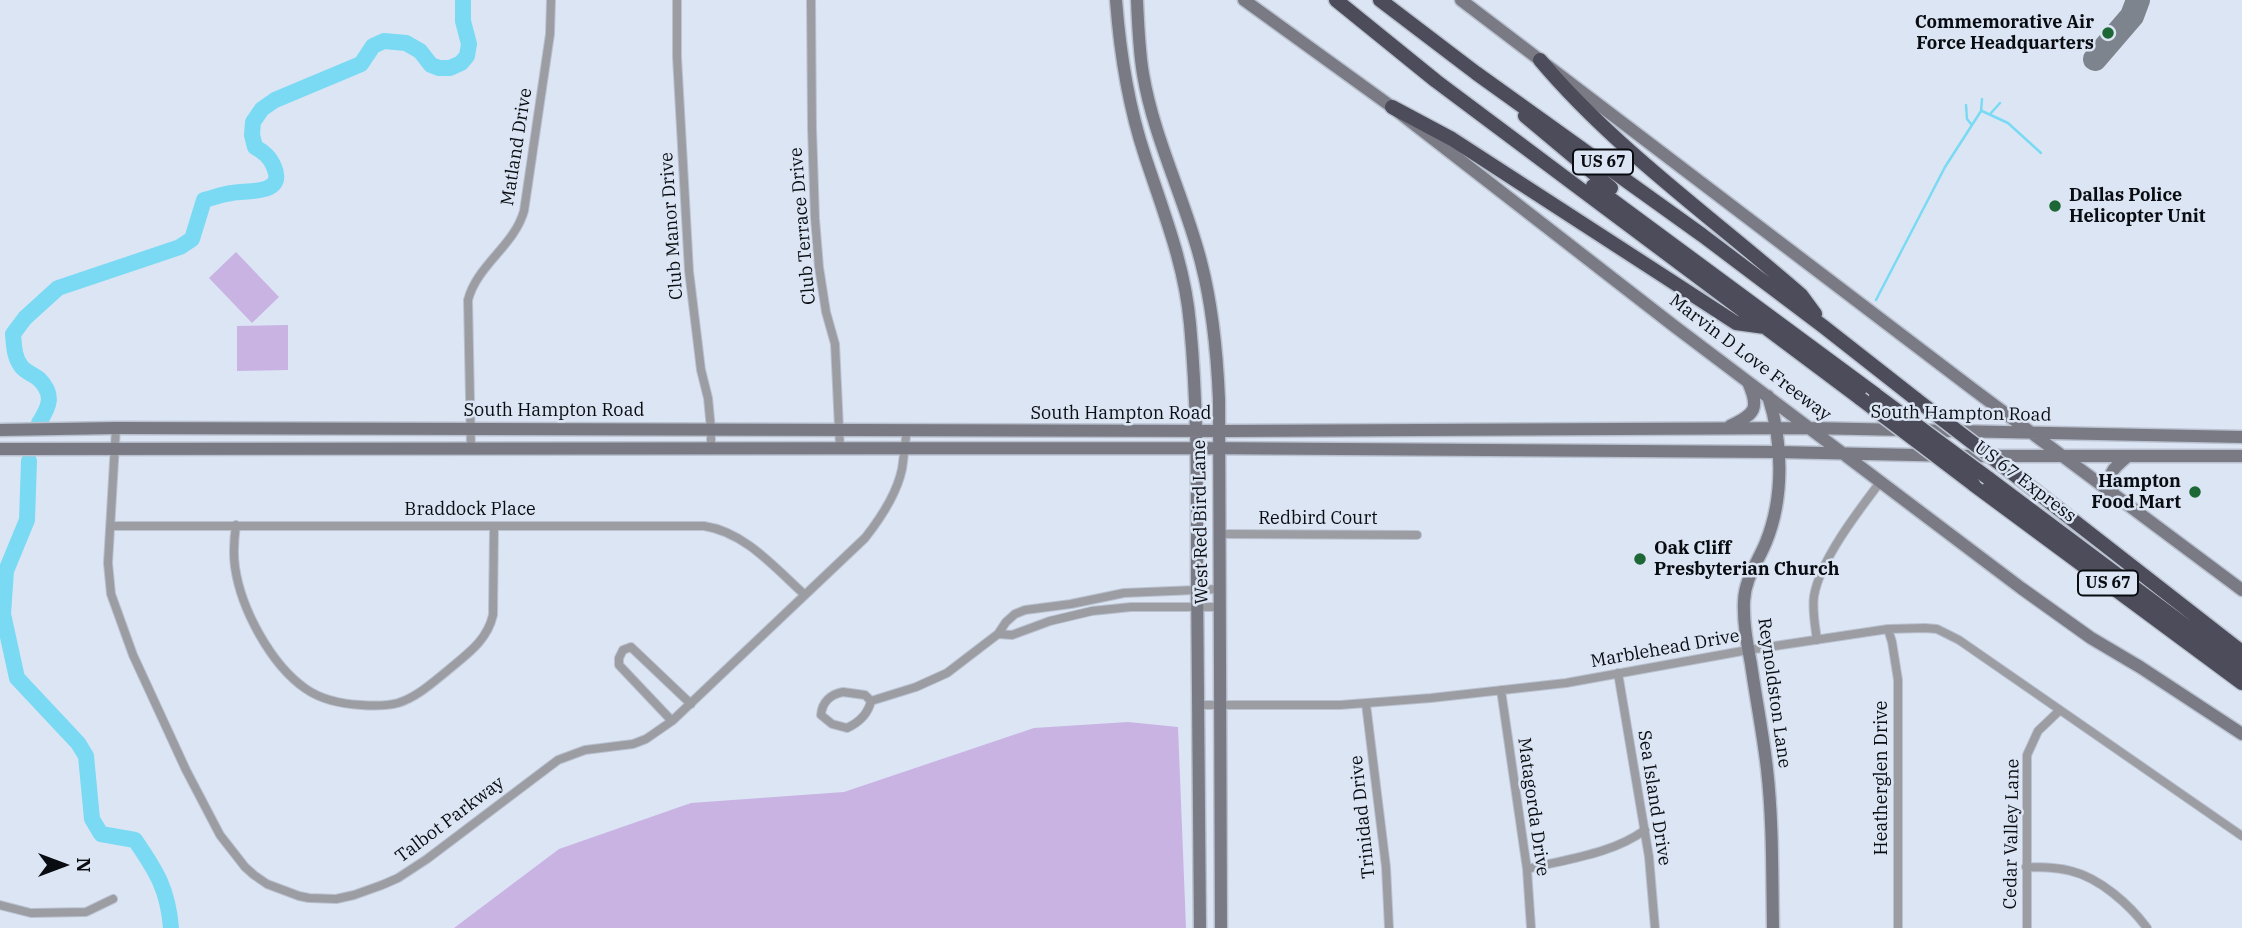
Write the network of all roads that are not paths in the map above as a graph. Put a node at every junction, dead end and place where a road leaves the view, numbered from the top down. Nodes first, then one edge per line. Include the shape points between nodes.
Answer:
1 (551, 0) edge
2 (677, 0) edge
3 (811, 0) edge
4 (1116, 0) edge
5 (1137, 0) edge
6 (1244, 0) edge
7 (1336, 0) edge
8 (1380, 0) edge
9 (1461, 0) edge
10 (1139, 38) junction
11 (1119, 40) junction
12 (1540, 60) junction
13 (1476, 73) junction
14 (1436, 81) junction
15 (1392, 107) junction
16 (1192, 228) junction
17 (1171, 234) junction
18 (1785, 326) junction
19 (1767, 327) junction
20 (1824, 327) junction
21 (1748, 382) junction
22 (1768, 396) junction
23 (116, 428) junction
24 (1776, 428) junction
25 (1810, 428) junction
26 (470, 429) junction
27 (586, 429) junction
28 (711, 429) junction
29 (840, 429) junction
30 (1724, 429) junction
31 (0, 430) edge
32 (907, 430) junction
33 (1487, 430) junction
34 (1542, 430) junction
35 (1196, 431) junction
36 (1218, 431) junction
37 (2034, 434) junction
38 (2242, 437) edge
39 (115, 447) junction
40 (711, 448) junction
41 (1196, 448) junction
42 (0, 449) edge
43 (586, 449) junction
44 (841, 449) junction
45 (904, 449) junction
46 (1218, 449) junction
47 (471, 450) junction
48 (1487, 450) junction
49 (1543, 451) junction
50 (1778, 452) junction
51 (1844, 453) junction
52 (2063, 456) junction
53 (2128, 456) junction
54 (2242, 456) edge
55 (1881, 481) junction
56 (2114, 495) junction
57 (236, 525) junction
58 (112, 526) junction
59 (494, 526) junction
60 (1219, 534) junction
61 (1417, 535) dead end
62 (1198, 589) junction
63 (1219, 589) junction
64 (2242, 590) edge
65 (1131, 593) junction
66 (805, 595) junction
67 (1083, 602) junction
68 (1198, 606) junction
69 (1042, 607) junction
70 (1131, 607) junction
71 (1220, 607) junction
72 (1087, 612) junction
73 (1050, 621) junction
74 (1888, 629) junction
75 (999, 634) junction
76 (1817, 640) junction
77 (1748, 650) junction
78 (2242, 652) edge
79 (2242, 668) edge
80 (1618, 673) junction
81 (2242, 683) edge
82 (1501, 690) junction
83 (871, 701) junction
84 (691, 704) junction
85 (1366, 704) junction
86 (1198, 705) junction
87 (1220, 705) junction
88 (2060, 710) junction
89 (673, 721) junction
90 (2242, 734) edge
91 (1199, 740) junction
92 (1220, 741) junction
93 (1645, 830) junction
94 (2242, 836) edge
95 (2026, 867) junction
96 (1527, 869) junction
97 (113, 898) dead end
98 (0, 905) edge
99 (1200, 928) edge
100 (1221, 928) edge
101 (1389, 928) edge
102 (1531, 928) edge
103 (1655, 928) edge
104 (1773, 928) edge
105 (1898, 928) edge
106 (2027, 928) edge
107 (2147, 928) edge

1 - 26 street, Matland Drive via 550,34 521,220 468,300
2 - 28 street, Club Manor Drive via 689,271
3 - 29 street, Club Terrace Drive via 815,219 835,344
4 - 11 main road, West Red Bird Lane
5 - 10 main road, West Red Bird Lane
6 - 15 main road, Marvin D Love Freeway
7 - 14 highway, Marvin D Love Freeway / US 67
8 - 13 highway, US 67
9 - 12 main road
10 - 11 main road
10 - 16 main road, West Red Bird Lane via 1149,99
11 - 17 main road, West Red Bird Lane via 1144,155
12 - 20 highway via 1570,96 1801,295
12 - 37 main road
13 - 18 highway via 1555,143
13 - 20 highway, US 67
14 - 18 highway via 1461,90
14 - 19 highway, Marvin D Love Freeway / US 67
15 - 19 highway via 1452,139 1736,323
15 - 21 main road, Marvin D Love Freeway
16 - 17 main road
16 - 36 main road, West Red Bird Lane via 1217,347
17 - 35 main road, West Red Bird Lane via 1190,324
18 - 79 highway, US 67 Express, bridge
19 - 81 highway, Marvin D Love Freeway / US 67, bridge
20 - 78 highway, US 67, bridge
21 - 22 main road, Marvin D Love Freeway
21 - 30 main road via 1755,399 1752,412
22 - 24 main road, Reynoldston Lane
22 - 25 main road, Marvin D Love Freeway
23 - 26 main road, South Hampton Road
23 - 31 main road, South Hampton Road
23 - 39 street, Talbot Parkway
24 - 25 main road, South Hampton Road
24 - 30 main road, South Hampton Road
24 - 50 main road, Reynoldston Lane
25 - 37 main road, South Hampton Road
25 - 51 main road, Marvin D Love Freeway
26 - 27 main road, South Hampton Road
26 - 47 street, Matland Drive
27 - 28 main road, South Hampton Road
27 - 43 main road
28 - 29 main road, South Hampton Road
28 - 40 street, Club Manor Drive
29 - 32 main road, South Hampton Road
29 - 44 street, Club Terrace Drive
30 - 34 main road, South Hampton Road
32 - 35 main road, South Hampton Road
32 - 45 street, Talbot Parkway
33 - 34 main road, South Hampton Road
33 - 36 main road, South Hampton Road
33 - 48 main road
34 - 49 main road
35 - 36 main road, South Hampton Road
35 - 41 main road, West Red Bird Lane
36 - 46 main road, West Red Bird Lane
37 - 38 main road, South Hampton Road
37 - 52 main road
39 - 42 main road, South Hampton Road
39 - 47 main road, South Hampton Road
39 - 58 street, Talbot Parkway
40 - 43 main road, South Hampton Road
40 - 44 main road, South Hampton Road
41 - 45 main road, South Hampton Road
41 - 46 main road, South Hampton Road
41 - 62 main road, West Red Bird Lane
43 - 47 main road, South Hampton Road
44 - 45 main road, South Hampton Road
45 - 66 street, Talbot Parkway via 901,471 876,524
46 - 48 main road, South Hampton Road
46 - 60 main road, West Red Bird Lane
48 - 49 main road, South Hampton Road
49 - 50 main road, South Hampton Road
50 - 51 main road, South Hampton Road
50 - 77 main road, Reynoldston Lane via 1775,517 1748,576 1744,600
51 - 52 main road, South Hampton Road
51 - 55 main road, Marvin D Love Freeway
52 - 53 main road, South Hampton Road
52 - 56 main road
53 - 54 main road, South Hampton Road
53 - 56 main road via 2111,473
55 - 76 street via 1816,585
55 - 90 main road, Marvin D Love Freeway via 2091,638
56 - 64 main road
57 - 58 street, Braddock Place
57 - 59 street, Braddock Place
57 - 59 street via 235,567 242,598 275,658 297,682 319,696 372,706 411,698 482,640 493,615
58 - 89 street, Talbot Parkway via 111,594 132,654 186,770 220,835 245,867 267,884 299,896 336,898 390,882 558,760 585,750 633,744
59 - 66 street, Braddock Place via 716,528 735,535
60 - 61 street, Redbird Court
60 - 63 main road, West Red Bird Lane
62 - 63 street
62 - 65 street
62 - 68 main road, West Red Bird Lane
63 - 71 main road, West Red Bird Lane
65 - 67 street
65 - 70 street
66 - 84 street, Talbot Parkway
67 - 69 street
67 - 72 street
68 - 70 street
68 - 71 street
68 - 86 main road, West Red Bird Lane
69 - 73 street
69 - 75 street via 1015,614
70 - 72 street
71 - 87 main road, West Red Bird Lane
72 - 73 street
73 - 75 street via 1012,635
74 - 76 street, Marblehead Drive
74 - 88 street, Marblehead Drive via 1925,628 1949,634
74 - 105 street, Heatherglen Drive via 1898,680
75 - 83 street via 947,673
76 - 77 street, Marblehead Drive
77 - 80 street, Marblehead Drive
77 - 104 main road, Reynoldston Lane via 1767,768
80 - 82 street, Marblehead Drive
80 - 93 street, Sea Island Drive
82 - 85 street, Marblehead Drive
82 - 96 street, Matagorda Drive
83 - 83 street via 856,692 836,693 823,705 821,715 847,728 864,717
84 - 89 street, Talbot Parkway
84 - 89 street via 631,647 623,650 619,665
85 - 87 street, Marblehead Drive
85 - 101 street, Trinidad Drive
86 - 87 street, Marblehead Drive
86 - 91 main road, West Red Bird Lane
87 - 92 main road, West Red Bird Lane
88 - 94 street, Marblehead Drive
88 - 95 street, Cedar Valley Lane via 2038,731 2027,755
91 - 92 main road
91 - 99 main road, West Red Bird Lane
92 - 100 main road, West Red Bird Lane
93 - 96 street via 1606,850
93 - 103 street, Sea Island Drive
95 - 106 street, Cedar Valley Lane
95 - 107 street via 2073,871 2091,879
96 - 102 street, Matagorda Drive
97 - 98 street via 86,912 31,913

